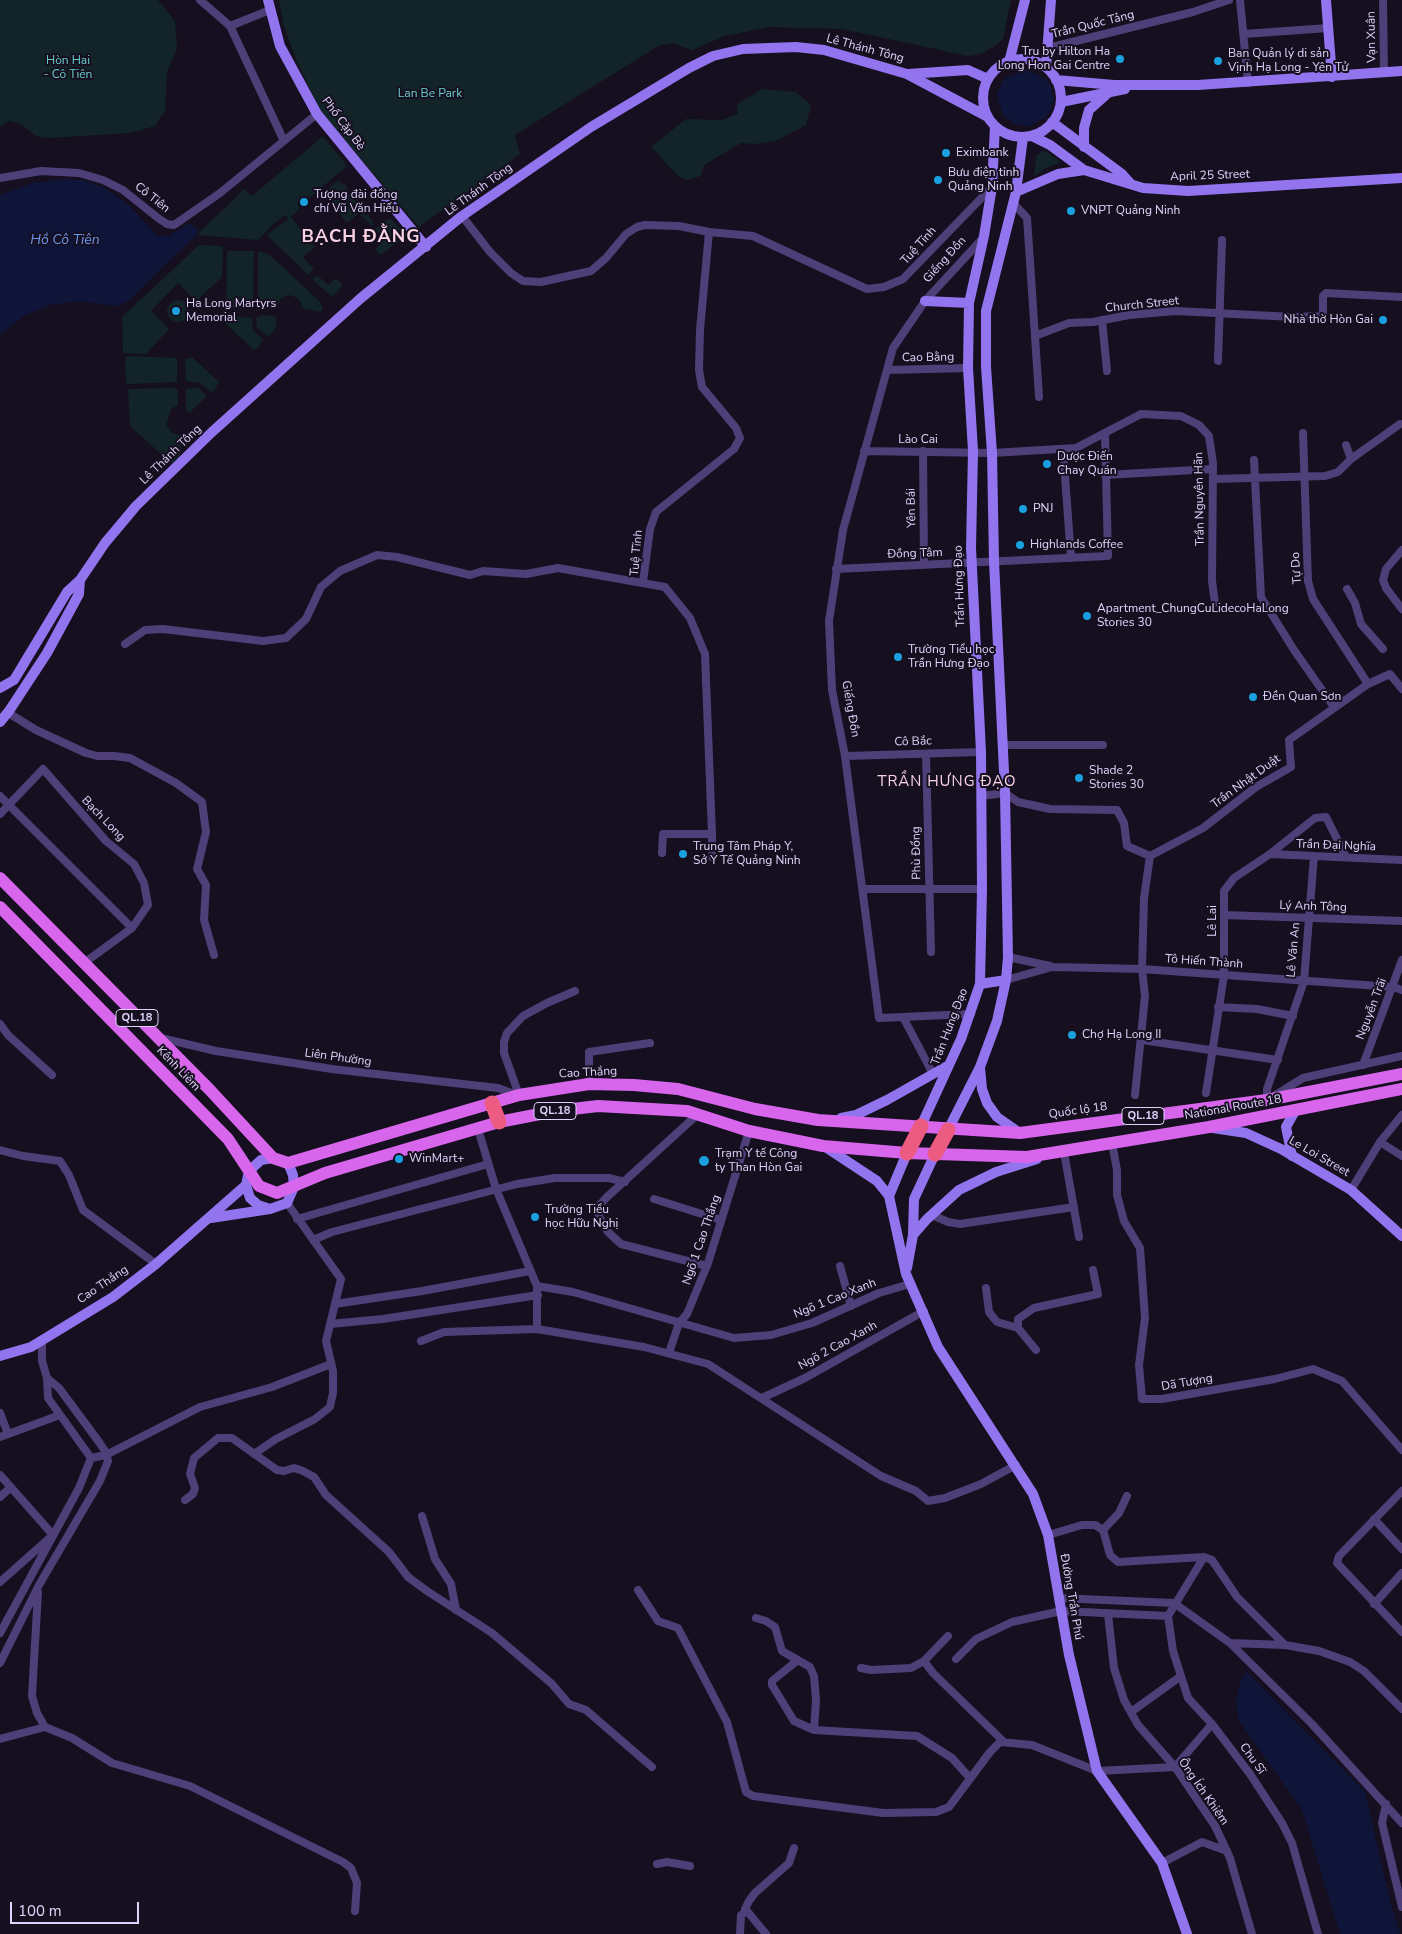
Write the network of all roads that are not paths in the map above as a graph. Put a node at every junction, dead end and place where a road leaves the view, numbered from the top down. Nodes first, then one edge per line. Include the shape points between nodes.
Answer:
1 (200, 0) edge
2 (1025, 0) edge
3 (1051, 0) edge
4 (1229, 0) edge
5 (1240, 0) edge
6 (1326, 0) edge
7 (1383, 0) edge
8 (269, 5) edge
9 (230, 26) junction
10 (1328, 28) junction
11 (1244, 34) junction
12 (1048, 48) junction
13 (1009, 62) junction
14 (1046, 67) junction
15 (1402, 71) edge
16 (1384, 73) junction
17 (907, 74) junction
18 (1332, 77) junction
19 (988, 79) junction
20 (1056, 80) junction
21 (1248, 83) junction
22 (1146, 84) junction
23 (1108, 93) junction
24 (1061, 102) junction
25 (317, 114) junction
26 (988, 117) junction
27 (1052, 122) junction
28 (995, 126) junction
29 (1028, 136) junction
30 (284, 141) junction
31 (1084, 147) junction
32 (1084, 170) junction
33 (0, 178) edge
34 (1402, 180) edge
35 (1131, 185) junction
36 (992, 187) junction
37 (1016, 192) junction
38 (1014, 203) junction
39 (462, 216) junction
40 (709, 232) junction
41 (984, 236) junction
42 (1222, 240) dead end
43 (426, 246) junction
44 (1402, 297) edge
45 (925, 301) junction
46 (969, 303) junction
47 (1220, 313) junction
48 (1102, 320) junction
49 (1035, 336) junction
50 (1218, 361) dead end
51 (968, 368) junction
52 (887, 370) junction
53 (1107, 371) dead end
54 (1039, 397) dead end
55 (1400, 424) dead end
56 (1105, 433) junction
57 (1303, 433) dead end
58 (1346, 445) dead end
59 (1063, 449) junction
60 (864, 451) junction
61 (923, 451) junction
62 (973, 451) junction
63 (992, 452) junction
64 (1351, 459) junction
65 (1254, 460) dead end
66 (1213, 469) junction
67 (1106, 475) junction
68 (1304, 476) junction
69 (1213, 479) junction
70 (1255, 479) junction
71 (1402, 550) edge
72 (1071, 558) junction
73 (994, 561) junction
74 (972, 563) junction
75 (924, 564) junction
76 (836, 568) junction
77 (80, 580) junction
78 (644, 582) junction
79 (1347, 589) dead end
80 (1215, 603) dead end
81 (1402, 609) edge
82 (126, 644) dead end
83 (1383, 649) dead end
84 (1368, 684) junction
85 (0, 688) edge
86 (1401, 688) edge
87 (1334, 707) junction
88 (9, 711) junction
89 (0, 722) edge
90 (1103, 745) dead end
91 (1002, 746) junction
92 (981, 752) junction
93 (926, 754) junction
94 (846, 756) junction
95 (1005, 793) junction
96 (0, 796) edge
97 (981, 796) junction
98 (9, 805) junction
99 (0, 814) edge
100 (712, 834) junction
101 (662, 853) dead end
102 (1270, 854) junction
103 (1150, 856) junction
104 (1314, 856) junction
105 (712, 857) dead end
106 (1346, 857) junction
107 (1402, 860) edge
108 (0, 878) edge
109 (929, 888) junction
110 (864, 889) junction
111 (982, 889) junction
112 (0, 908) edge
113 (1224, 915) junction
114 (1309, 918) junction
115 (1402, 921) edge
116 (132, 928) junction
117 (931, 952) dead end
118 (214, 955) dead end
119 (1008, 957) junction
120 (1402, 960) edge
121 (84, 963) junction
122 (1052, 967) junction
123 (1142, 968) junction
124 (1224, 975) junction
125 (1006, 980) junction
126 (1304, 981) junction
127 (980, 984) junction
128 (1393, 987) junction
129 (1402, 990) edge
130 (575, 991) dead end
131 (1218, 1007) junction
132 (971, 1014) junction
133 (1293, 1016) junction
134 (903, 1017) junction
135 (0, 1024) edge
136 (156, 1037) junction
137 (1142, 1040) junction
138 (650, 1043) dead end
139 (1212, 1049) junction
140 (1402, 1056) edge
141 (1278, 1060) junction
142 (949, 1065) junction
143 (1363, 1065) junction
144 (1402, 1066) edge
145 (980, 1067) junction
146 (933, 1074) junction
147 (1402, 1074) edge
148 (52, 1075) dead end
149 (589, 1084) junction
150 (1402, 1089) edge
151 (1304, 1091) junction
152 (1206, 1093) dead end
153 (518, 1095) junction
154 (1135, 1095) dead end
155 (1402, 1096) edge
156 (1267, 1100) junction
157 (492, 1103) junction
158 (1304, 1111) junction
159 (698, 1114) junction
160 (1402, 1115) edge
161 (818, 1120) junction
162 (499, 1122) junction
163 (921, 1126) junction
164 (1209, 1127) junction
165 (478, 1128) junction
166 (948, 1130) junction
167 (749, 1131) junction
168 (1020, 1133) junction
169 (1380, 1142) junction
170 (1112, 1143) junction
171 (823, 1146) junction
172 (0, 1150) edge
173 (1064, 1152) junction
174 (907, 1153) junction
175 (935, 1154) junction
176 (1047, 1154) junction
177 (1292, 1156) junction
178 (1402, 1156) edge
179 (273, 1158) junction
180 (288, 1163) junction
181 (488, 1164) junction
182 (250, 1171) junction
183 (625, 1182) junction
184 (246, 1185) junction
185 (294, 1187) junction
186 (496, 1189) junction
187 (1351, 1190) junction
188 (889, 1196) junction
189 (654, 1199) dead end
190 (287, 1203) junction
191 (1074, 1207) junction
192 (270, 1209) junction
193 (932, 1215) junction
194 (210, 1218) junction
195 (297, 1219) junction
196 (721, 1220) junction
197 (913, 1235) junction
198 (1402, 1236) edge
199 (1079, 1237) dead end
200 (313, 1240) junction
201 (156, 1264) junction
202 (707, 1266) junction
203 (840, 1266) dead end
204 (1093, 1270) dead end
205 (530, 1271) junction
206 (908, 1279) junction
207 (986, 1288) dead end
208 (538, 1291) junction
209 (335, 1304) junction
210 (851, 1306) junction
211 (924, 1311) junction
212 (681, 1321) junction
213 (330, 1324) junction
214 (1018, 1328) junction
215 (537, 1329) junction
216 (42, 1340) junction
217 (421, 1341) dead end
218 (1036, 1350) dead end
219 (669, 1353) junction
220 (0, 1356) edge
221 (331, 1364) junction
222 (48, 1378) junction
223 (762, 1398) junction
224 (0, 1413) edge
225 (60, 1415) junction
226 (4, 1435) edge
227 (1402, 1450) edge
228 (254, 1454) junction
229 (106, 1455) junction
230 (91, 1458) junction
231 (1016, 1465) junction
232 (0, 1475) edge
233 (11, 1487) junction
234 (1402, 1491) edge
235 (1127, 1496) dead end
236 (0, 1497) edge
237 (185, 1500) dead end
238 (422, 1516) dead end
239 (1374, 1519) junction
240 (1103, 1530) junction
241 (53, 1535) junction
242 (1048, 1535) junction
243 (1402, 1549) edge
244 (1204, 1556) junction
245 (1402, 1573) edge
246 (0, 1582) edge
247 (39, 1584) junction
248 (638, 1590) dead end
249 (1058, 1598) junction
250 (1174, 1603) junction
251 (1374, 1604) junction
252 (456, 1610) junction
253 (1061, 1611) junction
254 (1108, 1614) junction
255 (1168, 1616) junction
256 (756, 1618) dead end
257 (1402, 1632) edge
258 (0, 1633) edge
259 (948, 1636) dead end
260 (1230, 1643) junction
261 (1285, 1645) junction
262 (956, 1659) dead end
263 (798, 1660) junction
264 (924, 1661) junction
265 (0, 1663) edge
266 (861, 1668) dead end
267 (1181, 1676) junction
268 (1402, 1708) edge
269 (1131, 1712) junction
270 (1212, 1724) junction
271 (45, 1727) junction
272 (814, 1730) junction
273 (0, 1739) edge
274 (1004, 1742) junction
275 (652, 1766) dead end
276 (1175, 1767) junction
277 (1097, 1771) junction
278 (970, 1778) junction
279 (1386, 1804) junction
280 (1402, 1823) edge
281 (794, 1848) dead end
282 (1227, 1851) junction
283 (657, 1864) dead end
284 (1162, 1864) junction
285 (690, 1866) dead end
286 (1402, 1907) edge
287 (355, 1911) dead end
288 (748, 1911) junction
289 (740, 1934) edge
290 (766, 1934) edge
291 (1187, 1934) edge
292 (1252, 1934) edge
293 (1318, 1934) edge

1 - 9 street
2 - 13 main road
3 - 12 main road
4 - 12 street, Trần Quốc Tảng
5 - 11 street
6 - 10 main road
7 - 16 street, Vạn Xuân
8 - 9 street
8 - 25 main road, Phố Cặp Bè via 280,46
9 - 30 street
10 - 11 street
10 - 18 main road
11 - 21 street
12 - 14 main road
13 - 14 main road via 1026,60
13 - 19 main road via 1000,66
14 - 20 main road
15 - 16 main road
16 - 18 main road
17 - 19 main road via 968,70
17 - 26 main road, Lê Thánh Tông
17 - 39 main road, Lê Thánh Tông via 856,57 796,47 743,49 713,56 591,127
18 - 21 main road
19 - 26 main road via 983,95
20 - 22 main road
20 - 24 main road
21 - 22 main road
22 - 23 main road
23 - 24 main road
23 - 31 main road via 1089,110 1084,128
24 - 27 main road
25 - 30 street, Cô Tiên
25 - 43 main road, Phố Cặp Bè
26 - 28 main road
27 - 29 main road
27 - 31 main road
28 - 29 main road via 1008,134
28 - 36 main road, Trần Hưng Đạo
29 - 32 main road, April 25 Street via 1050,145
29 - 37 main road
30 - 33 street, Cô Tiên via 210,202 174,225 158,218 123,190 79,173 41,171
31 - 35 main road via 1122,174
32 - 35 main road, April 25 Street
32 - 37 main road via 1058,174
34 - 35 main road, April 25 Street via 1188,191
36 - 40 street, Tuệ Tĩnh via 903,279 884,287 867,289 753,236
36 - 41 main road, Trần Hưng Đạo
37 - 38 main road
38 - 49 street via 1027,218
38 - 63 main road via 986,311
39 - 40 street, Tuệ Tĩnh via 490,252 523,281 541,282 591,271 636,227 679,226
39 - 43 main road, Lê Thánh Tông
40 - 78 street, Tuệ Tĩnh via 700,330 702,387 736,428 740,438 734,449 656,512 650,529
41 - 45 street, Giếng Đồn
41 - 46 main road, Trần Hưng Đạo
42 - 47 street
43 - 77 main road, Lê Thánh Tông via 361,298 212,432 136,506
44 - 47 street, Church Street via 1326,293 1323,296 1323,316
45 - 46 main road, Giếng Đồn
45 - 52 street, Giếng Đồn via 893,348
46 - 51 main road, Trần Hưng Đạo
47 - 48 street, Church Street via 1176,311
47 - 50 street
48 - 49 street, Church Street via 1069,323
48 - 53 street
49 - 54 street
51 - 52 street, Cao Bằng
51 - 62 main road, Trần Hưng Đạo
52 - 60 street, Giếng Đồn
55 - 64 street
56 - 59 street, Trần Nguyên Hãn via 1076,448
56 - 66 street, Trần Nguyên Hãn via 1141,414 1181,416 1199,425 1209,436
56 - 67 street
57 - 68 street, Tự Do
58 - 64 street
59 - 63 street, Trần Nguyên Hãn
59 - 72 street
60 - 61 street, Lào Cai
60 - 76 street, Giếng Đồn
61 - 62 street, Lào Cai
61 - 75 street, Yên Bái
62 - 63 street, Trần Nguyên Hãn
62 - 74 main road, Trần Hưng Đạo
63 - 73 main road
64 - 68 street via 1338,472
65 - 70 street
66 - 67 street
66 - 69 street, Trần Nguyên Hãn
67 - 72 street, Đồng Tâm via 1108,556
68 - 70 street
68 - 84 street, Tự Do via 1308,581 1313,599
69 - 70 street
69 - 80 street, Trần Nguyên Hãn via 1212,581
70 - 87 street via 1260,597
71 - 81 street via 1386,570 1383,580
72 - 73 street, Đồng Tâm
73 - 74 street, Đồng Tâm
73 - 91 main road
74 - 75 street, Đồng Tâm
74 - 92 main road, Trần Hưng Đạo
75 - 76 street, Đồng Tâm
76 - 94 street, Giếng Đồn via 829,621 832,690
77 - 85 main road, Lê Thánh Tông via 67,592 14,680
77 - 88 main road, Lê Thánh Tông via 79,594 47,653
78 - 82 street via 558,568 526,574 483,571 470,575 397,556 378,555 340,571 321,587 306,619 286,638 263,641 164,629 145,630
78 - 100 street, Tuệ Tĩnh via 665,587 678,601 690,618 706,654
79 - 83 street via 1356,603 1362,624
84 - 86 street, Trần Nhật Duật via 1390,674
84 - 87 street, Trần Nhật Duật
87 - 103 street, Trần Nhật Duật via 1289,740 1291,767 1256,787 1203,828
88 - 89 main road, Lê Thánh Tông
88 - 118 street via 36,730 86,753 130,758 176,783 202,802 206,832 197,869 206,885 204,920
90 - 91 street
91 - 95 main road
92 - 93 street, Cô Bắc
92 - 97 main road, Trần Hưng Đạo
93 - 94 street, Cô Bắc
93 - 109 street, Phù Đổng
94 - 110 street, Giếng Đồn
95 - 97 street
95 - 103 street via 1018,802 1050,809 1117,810 1124,823 1127,846
95 - 119 main road
96 - 98 street
97 - 111 main road, Trần Hưng Đạo
98 - 99 street, Bạch Long
98 - 116 street
98 - 116 street, Bạch Long via 43,769 106,842 134,864 144,883 148,905
100 - 101 street via 663,834
100 - 105 street, Tuệ Tĩnh
102 - 104 street, Trần Đại Nghĩa
102 - 106 street, Lê Lai via 1314,818 1326,817
102 - 113 street, Lê Lai via 1234,878 1224,891
103 - 123 street via 1144,898
104 - 106 street, Trần Đại Nghĩa
104 - 114 street, Lê Văn An
106 - 107 street, Trần Đại Nghĩa
108 - 121 main road, Kênh Liêm / QL.18
109 - 110 street
109 - 111 street
109 - 117 street, Phù Đổng
110 - 134 street, Giếng Đồn via 879,1018
111 - 127 main road, Trần Hưng Đạo
112 - 182 main road, Kênh Liêm / QL.18 via 228,1140
113 - 114 street, Lý Anh Tông
113 - 124 street, Lê Lai
114 - 115 street, Lý Anh Tông
114 - 126 street, Lê Văn An
116 - 121 street, Bạch Long
119 - 122 street
119 - 125 main road
120 - 128 street, Nguyễn Trãi
121 - 136 main road, Kênh Liêm / QL.18
122 - 123 street, Tô Hiến Thành
122 - 125 street, Tô Hiến Thành
123 - 124 street, Tô Hiến Thành
123 - 137 street via 1145,996
124 - 126 street, Tô Hiến Thành
124 - 131 street, Lê Lai
125 - 127 main road
125 - 145 main road via 997,1021
126 - 128 street, Tô Hiến Thành
126 - 133 street, Lê Văn An
127 - 132 main road, Trần Hưng Đạo
128 - 129 street, Tô Hiến Thành
128 - 143 street, Nguyễn Trãi
130 - 153 street via 523,1016 507,1033 504,1054
131 - 133 street via 1257,1009
131 - 139 street, Lê Lai
132 - 134 street
132 - 142 main road, Trần Hưng Đạo
133 - 141 street, Lê Văn An
134 - 146 street
135 - 148 street
136 - 153 street, Liên Phường via 216,1052 498,1088
136 - 179 main road, Kênh Liêm / QL.18
137 - 139 street
137 - 154 street
138 - 149 street via 589,1052
139 - 141 street
139 - 152 street, Lê Lai
140 - 143 street
141 - 156 street, Lê Văn An via 1267,1089
142 - 146 main road
142 - 163 main road, Trần Hưng Đạo
143 - 156 street via 1303,1078
144 - 151 main road, National Route 18 / QL.18
145 - 166 main road
145 - 168 main road via 987,1103 996,1117
146 - 161 main road via 856,1115
147 - 151 main road, National Route 18 / QL.18
149 - 153 main road, Cao Thắng / QL.18
149 - 161 main road, Cao Thắng / QL.18 via 678,1089 755,1109
150 - 158 main road, National Route 18 / QL.18
151 - 156 main road, National Route 18 / QL.18
153 - 157 main road, Cao Thắng / QL.18
155 - 158 main road, National Route 18 / QL.18
156 - 168 main road, Quốc lộ 18 / QL.18
157 - 162 highway
157 - 180 main road, Cao Thắng / QL.18
158 - 164 main road, National Route 18 / QL.18
158 - 177 main road via 1286,1127
159 - 162 main road, QL.18 via 648,1107 598,1106
159 - 167 main road, QL.18
159 - 183 street
160 - 169 street
161 - 163 main road, Cao Thắng / QL.18
162 - 165 main road, QL.18
163 - 166 main road, Quốc lộ 18 / QL.18
163 - 174 highway
164 - 170 main road, National Route 18 / QL.18
164 - 177 main road, Le Loi Street via 1246,1133
165 - 181 street
165 - 185 main road, QL.18 via 325,1173
166 - 168 main road, Quốc lộ 18 / QL.18
166 - 175 highway
167 - 171 main road, QL.18
167 - 196 street, Ngõ 1 Cao Thắng
169 - 178 street
169 - 187 street
170 - 173 main road, QL.18
170 - 227 street, Dã Tượng via 1117,1195 1124,1221 1140,1248 1145,1318 1138,1365 1142,1399 1162,1400 1313,1370 1342,1381
171 - 174 main road, QL.18
171 - 188 main road via 870,1176
172 - 201 street via 60,1161 82,1210
173 - 176 main road, QL.18
173 - 191 street
174 - 175 main road, QL.18
174 - 188 main road
175 - 176 main road, QL.18 via 1028,1157
175 - 197 main road via 914,1199
176 - 193 main road via 972,1183 954,1194
177 - 187 main road, Le Loi Street
179 - 180 main road, Kênh Liêm / QL.18
179 - 182 main road via 261,1160
180 - 185 main road
181 - 186 street
181 - 195 street
182 - 184 main road
182 - 185 main road, Kênh Liêm / QL.18 via 259,1186 277,1193
183 - 186 street via 609,1178 555,1178
183 - 202 street via 597,1208 615,1239 621,1244
184 - 192 main road via 250,1198
184 - 194 main road, Cao Thắng
185 - 190 main road
186 - 200 street via 332,1232
186 - 205 street
187 - 198 main road, Le Loi Street
188 - 206 main road, Đường Trần Phú
189 - 196 street
190 - 192 main road
190 - 195 street
191 - 193 street via 960,1224
191 - 199 street
192 - 194 main road
193 - 197 main road
194 - 201 main road, Cao Thắng
195 - 200 street
196 - 202 street, Ngõ 1 Cao Thắng
197 - 206 main road
200 - 209 street via 341,1279
201 - 216 main road, Cao Thắng via 112,1297
202 - 212 street, Ngõ 1 Cao Thắng
203 - 210 street
204 - 214 street via 1098,1294 1026,1312 1018,1319
205 - 208 street
205 - 209 street
206 - 210 street, Ngõ 1 Cao Xanh
206 - 211 main road, Đường Trần Phú
207 - 214 street via 989,1312 997,1322
208 - 212 street, Ngõ 1 Cao Xanh via 573,1292
208 - 213 street, Ngõ 1 Cao Xanh via 399,1317
208 - 215 street
209 - 213 street
210 - 212 street, Ngõ 1 Cao Xanh via 812,1323 755,1338 734,1338
211 - 223 street, Ngõ 2 Cao Xanh via 805,1378
211 - 231 main road, Đường Trần Phú via 938,1346
212 - 219 street, Ngõ 1 Cao Thắng
213 - 221 street via 326,1341
214 - 218 street
215 - 217 street via 444,1332
215 - 219 street
216 - 220 main road, Cao Thắng via 31,1347
216 - 222 street via 42,1361
219 - 223 street via 708,1364
221 - 228 street via 333,1392 330,1407 316,1419
221 - 229 street via 272,1387 200,1406
222 - 225 street via 48,1398
222 - 229 street via 59,1388
223 - 231 street via 881,1476 916,1491 928,1501 981,1484
224 - 226 street
225 - 226 street
225 - 230 street
228 - 237 street via 232,1438 218,1438 206,1446 190,1465 195,1488
228 - 252 street via 277,1470 294,1468 314,1477 326,1495 389,1552 408,1577
229 - 230 street
229 - 247 street via 108,1461 100,1481
230 - 241 street via 79,1488
231 - 242 main road, Đường Trần Phú via 1033,1494
232 - 233 street
233 - 236 street
233 - 241 street
234 - 239 street
235 - 240 street via 1120,1513
238 - 252 street via 435,1559 451,1584
239 - 243 street
239 - 251 street via 1338,1556 1337,1563
240 - 242 street via 1095,1525 1082,1525
240 - 244 street via 1110,1555 1118,1562
241 - 246 street
241 - 258 street
242 - 249 main road, Đường Trần Phú
244 - 250 street, Chu Sĩ
244 - 261 street via 1212,1560 1237,1597
245 - 251 street
247 - 265 street
247 - 271 street via 32,1696
248 - 278 street via 658,1621 678,1628 727,1722 746,1792 753,1796 912,1814 949,1807
249 - 250 street
249 - 253 main road, Đường Trần Phú
250 - 255 street, Chu Sĩ
250 - 260 street
251 - 257 street
252 - 275 street via 492,1633 552,1684 569,1704 586,1710
253 - 254 street
253 - 262 street via 1012,1622 976,1639
253 - 277 main road, Đường Trần Phú
254 - 255 street
254 - 269 street, Ông Ích Khiêm via 1114,1668
255 - 267 street, Chu Sĩ via 1170,1642
256 - 263 street via 774,1627 782,1652
259 - 264 street
260 - 261 street
260 - 279 street via 1312,1724
261 - 268 street via 1319,1651 1350,1662 1364,1671
263 - 272 street via 810,1667 814,1676
263 - 272 street via 772,1681 772,1685 791,1718
264 - 266 street via 912,1668
264 - 274 street
267 - 269 street
267 - 270 street, Chu Sĩ via 1188,1698
269 - 276 street, Ông Ích Khiêm
270 - 276 street
270 - 293 street, Chu Sĩ via 1282,1823 1303,1877
271 - 273 street
271 - 287 street via 72,1738 112,1763 190,1786 343,1862 351,1868 357,1882
272 - 278 street via 917,1736 952,1758
274 - 277 street via 1032,1745
274 - 278 street via 990,1752
276 - 277 street
276 - 282 street, Ông Ích Khiêm via 1215,1826
277 - 284 main road, Đường Trần Phú
279 - 280 street
279 - 286 street via 1382,1823
281 - 288 street via 789,1863 754,1893 746,1909
282 - 284 street via 1202,1842
282 - 292 street, Ông Ích Khiêm
283 - 285 street via 667,1862
284 - 291 main road, Đường Trần Phú
288 - 289 street via 741,1915
288 - 290 street

